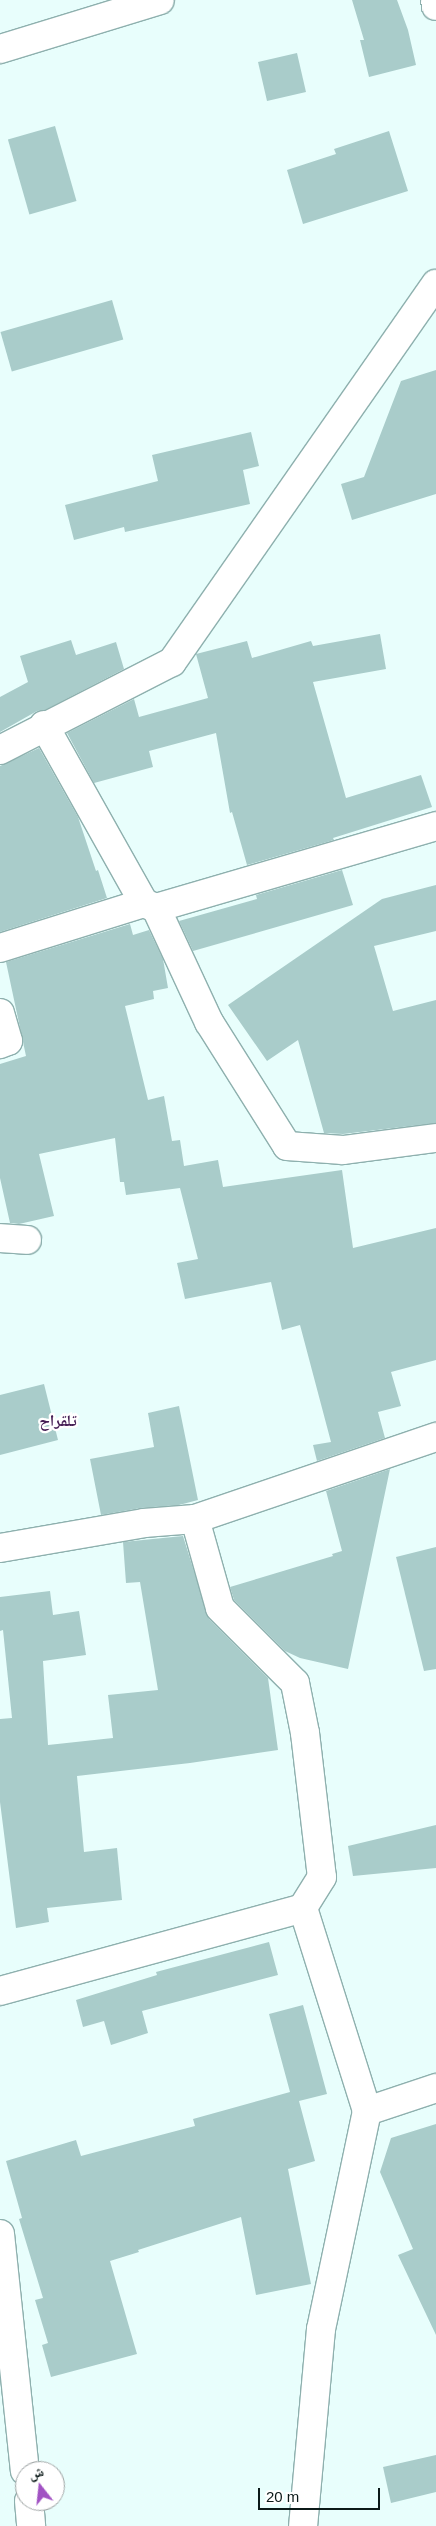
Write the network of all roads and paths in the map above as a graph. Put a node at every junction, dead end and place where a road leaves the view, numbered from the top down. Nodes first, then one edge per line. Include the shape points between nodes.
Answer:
1 (160, 0) edge
2 (435, 0) edge
3 (436, 6) edge
4 (0, 49) edge
5 (436, 284) edge
6 (44, 725) junction
7 (0, 750) edge
8 (436, 826) edge
9 (150, 905) junction
10 (0, 948) edge
11 (0, 1013) edge
12 (0, 1044) edge
13 (436, 1138) edge
14 (0, 1238) edge
15 (28, 1240) dead end
16 (436, 1437) edge
17 (195, 1519) junction
18 (0, 1548) edge
19 (303, 1908) junction
20 (0, 1991) edge
21 (436, 2088) edge
22 (367, 2111) junction
23 (0, 2234) edge
24 (24, 2461) edge
25 (30, 2511) edge
26 (31, 2526) edge
27 (303, 2526) edge

1 - 4 street
2 - 3 street
5 - 6 street via 172,662
6 - 7 street
6 - 9 street
8 - 9 street
9 - 10 street
9 - 13 street via 209,1022 287,1146 343,1150
11 - 12 street via 8,1041
14 - 15 street
16 - 17 street
17 - 18 street via 144,1523
17 - 19 street via 220,1608 295,1683 305,1733 322,1877
19 - 20 street
19 - 22 street
21 - 22 street
22 - 27 street via 322,2329
23 - 24 street
25 - 26 street

